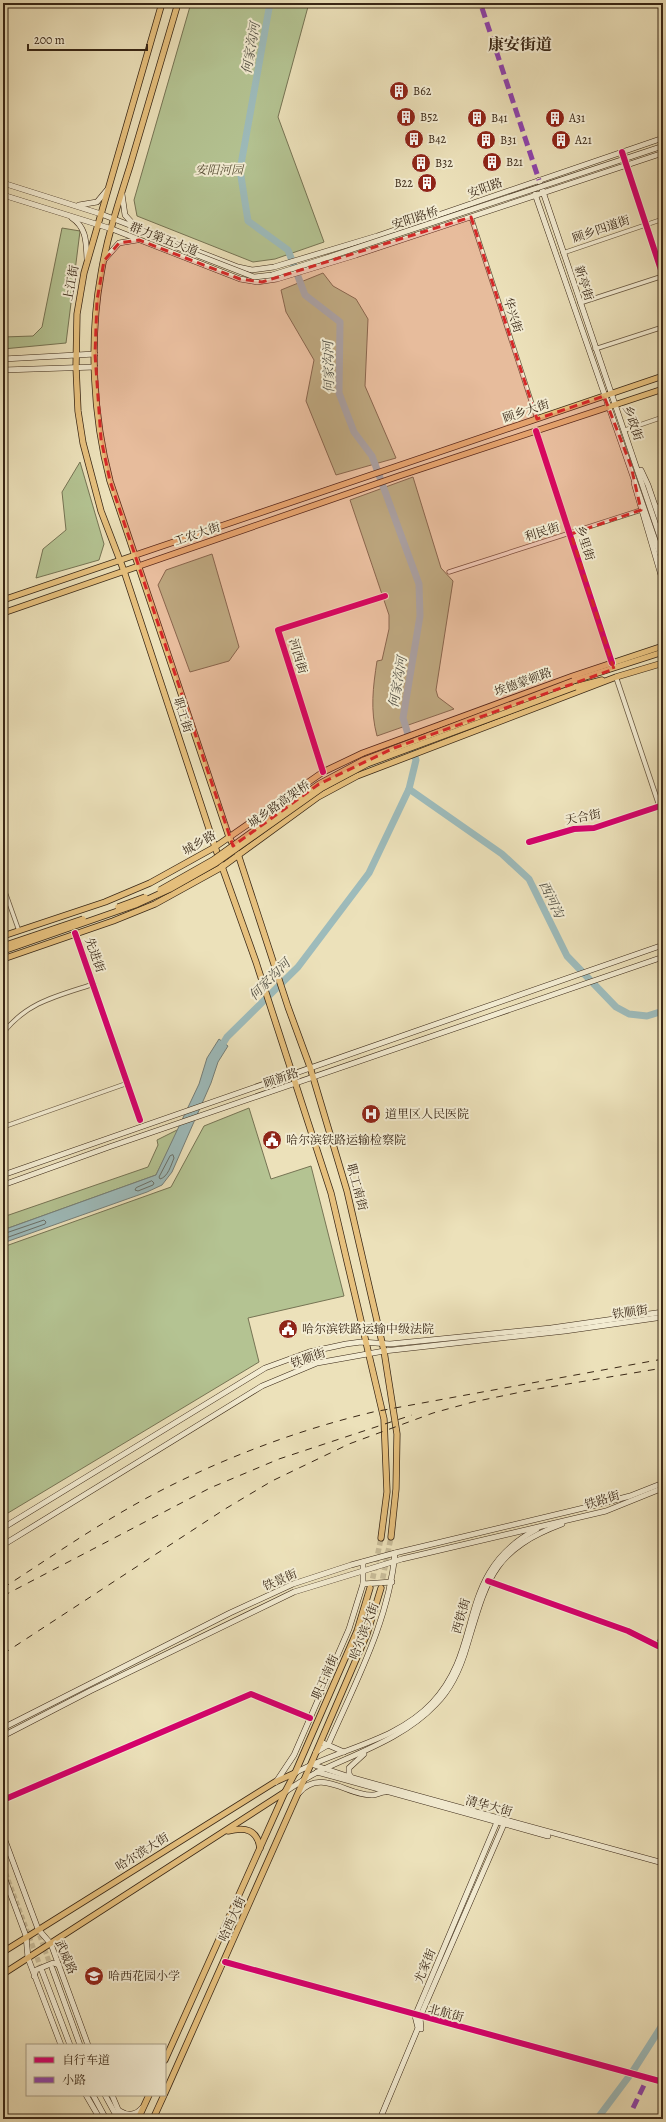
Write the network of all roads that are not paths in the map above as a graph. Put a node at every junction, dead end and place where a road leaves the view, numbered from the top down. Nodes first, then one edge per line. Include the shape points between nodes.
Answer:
1 (152, 3) edge
2 (178, 3) edge
3 (162, 4) edge
4 (663, 138) edge
5 (663, 146) edge
6 (622, 152) junction
7 (663, 153) edge
8 (627, 166) junction
9 (539, 180) junction
10 (532, 182) junction
11 (3, 183) edge
12 (109, 188) junction
13 (122, 193) junction
14 (542, 193) junction
15 (3, 195) edge
16 (536, 196) junction
17 (71, 204) junction
18 (101, 214) junction
19 (66, 215) junction
20 (471, 217) junction
21 (114, 219) junction
22 (663, 219) edge
23 (98, 224) junction
24 (646, 225) junction
25 (138, 228) junction
26 (112, 229) junction
27 (152, 234) junction
28 (139, 240) junction
29 (563, 253) junction
30 (313, 256) joint
31 (87, 259) junction
32 (104, 261) junction
33 (318, 266) joint
34 (663, 276) edge
35 (580, 303) junction
36 (663, 327) edge
37 (595, 349) junction
38 (95, 354) junction
39 (77, 355) junction
40 (3, 359) edge
41 (76, 367) junction
42 (95, 367) junction
43 (3, 370) edge
44 (663, 376) edge
45 (663, 389) edge
46 (610, 394) junction
47 (604, 396) junction
48 (616, 405) junction
49 (610, 407) junction
50 (663, 417) edge
51 (537, 419) junction
52 (625, 430) junction
53 (536, 431) junction
54 (635, 459) junction
55 (630, 466) junction
56 (396, 467) joint
57 (399, 476) joint
58 (641, 489) junction
59 (663, 504) edge
60 (656, 507) junction
61 (641, 510) junction
62 (663, 529) edge
63 (571, 534) junction
64 (663, 546) edge
65 (136, 554) junction
66 (120, 560) junction
67 (663, 563) edge
68 (140, 565) junction
69 (124, 571) junction
70 (449, 572) dead end
71 (663, 582) edge
72 (385, 596) dead end
73 (3, 600) edge
74 (3, 613) edge
75 (663, 646) edge
76 (663, 652) edge
77 (612, 663) junction
78 (662, 663) edge
79 (611, 670) junction
80 (582, 673) junction
81 (616, 678) junction
82 (574, 684) junction
83 (392, 742) joint
84 (323, 772) junction
85 (661, 805) edge
86 (663, 817) edge
87 (229, 837) junction
88 (529, 842) dead end
89 (215, 847) junction
90 (238, 854) junction
91 (222, 867) junction
92 (3, 886) edge
93 (19, 931) junction
94 (75, 933) junction
95 (3, 936) edge
96 (663, 945) edge
97 (3, 946) edge
98 (3, 950) edge
99 (663, 957) edge
100 (3, 959) edge
101 (94, 984) junction
102 (3, 1033) edge
103 (310, 1067) junction
104 (293, 1073) junction
105 (313, 1078) junction
106 (128, 1083) junction
107 (296, 1083) junction
108 (140, 1120) dead end
109 (3, 1127) edge
110 (3, 1175) edge
111 (3, 1186) edge
112 (663, 1312) edge
113 (663, 1317) edge
114 (366, 1342) junction
115 (382, 1343) junction
116 (384, 1351) junction
117 (369, 1353) junction
118 (663, 1483) edge
119 (663, 1488) edge
120 (586, 1507) junction
121 (583, 1516) junction
122 (545, 1525) junction
123 (3, 1528) edge
124 (391, 1537) tunnel mouth
125 (381, 1538) tunnel mouth
126 (3, 1545) edge
127 (395, 1553) junction
128 (394, 1561) junction
129 (363, 1562) junction
130 (362, 1570) junction
131 (488, 1581) junction
132 (392, 1582) junction
133 (363, 1584) junction
134 (370, 1588) tunnel mouth
135 (381, 1588) tunnel mouth
136 (663, 1632) edge
137 (658, 1646) junction
138 (663, 1650) edge
139 (310, 1718) junction
140 (3, 1728) edge
141 (3, 1736) edge
142 (321, 1742) junction
143 (328, 1745) junction
144 (371, 1746) junction
145 (316, 1752) junction
146 (344, 1752) junction
147 (311, 1764) junction
148 (320, 1771) junction
149 (295, 1773) junction
150 (353, 1778) junction
151 (304, 1779) junction
152 (276, 1782) junction
153 (285, 1792) junction
154 (387, 1792) junction
155 (297, 1796) junction
156 (3, 1800) edge
157 (497, 1822) junction
158 (504, 1824) junction
159 (224, 1832) junction
160 (3, 1836) edge
161 (260, 1848) junction
162 (663, 1863) edge
163 (663, 1867) edge
164 (3, 1874) edge
165 (38, 1929) junction
166 (26, 1936) junction
167 (51, 1944) junction
168 (3, 1952) edge
169 (28, 1958) junction
170 (225, 1962) junction
171 (59, 1965) junction
172 (52, 1968) tunnel mouth
173 (42, 1971) tunnel mouth
174 (3, 1974) edge
175 (34, 1976) junction
176 (418, 2016) junction
177 (61, 2044) edge
178 (70, 2044) edge
179 (80, 2044) edge
180 (88, 2044) edge
181 (166, 2058) edge
182 (663, 2082) edge
183 (166, 2092) edge
184 (87, 2096) edge
185 (94, 2096) edge
186 (106, 2096) edge
187 (112, 2096) edge
188 (149, 2096) edge
189 (164, 2096) edge
190 (144, 2106) junction
191 (120, 2112) junction
192 (100, 2119) edge
193 (106, 2119) edge
194 (118, 2119) edge
195 (122, 2119) edge
196 (138, 2119) edge
197 (153, 2119) edge
198 (380, 2119) edge
199 (383, 2119) edge

1 - 3 street
2 - 13 main road
3 - 12 main road, 上江街
4 - 6 main road, 安阳路
5 - 27 main road, 安阳路桥, bridge via 263,277 242,273 174,246
6 - 8 street
6 - 9 main road, 安阳路
7 - 8 main road, 安阳路
8 - 14 main road, 安阳路
8 - 24 street
9 - 10 main road, 安阳路
9 - 14 main road, 新亭街
10 - 16 main road, 乡政街
10 - 30 main road, 安阳路
11 - 17 main road, 群力第五大道
12 - 17 main road via 97,202 85,205
12 - 18 main road, 上江街
13 - 21 main road
13 - 25 main road via 125,215
14 - 16 main road, 安阳路
14 - 29 main road, 新亭街
15 - 19 main road, 群力第五大道
16 - 20 main road, 安阳路
16 - 47 main road, 乡政街
17 - 18 main road, 群力第五大道
18 - 21 main road, 群力第五大道
18 - 23 main road, 上江街
19 - 23 main road, 群力第五大道
19 - 31 main road via 77,222 85,233
20 - 33 main road, 安阳路
20 - 51 street, 华兴街
21 - 25 main road, 群力第五大道
21 - 26 main road
22 - 24 street, 顾乡四道街
23 - 26 main road, 群力第五大道
23 - 31 main road, 上江街
24 - 29 street, 顾乡四道街
24 - 34 street
25 - 27 main road, 群力第五大道
26 - 28 main road, 群力第五大道
26 - 32 main road
27 - 30 main road, 群力第五大道 via 246,269 274,268
28 - 32 main road via 118,243
28 - 33 main road, 群力第五大道 via 248,281 277,279
29 - 35 main road, 新亭街
31 - 39 main road, 上江街 via 77,314
32 - 38 main road via 97,300
34 - 35 street
35 - 37 main road, 新亭街
36 - 37 street
37 - 46 main road, 新亭街
38 - 39 main road
38 - 42 main road
39 - 40 main road
39 - 41 main road, 上江街
41 - 42 main road
41 - 43 main road
41 - 66 main road, 上江街 via 78,411 83,443 101,511
42 - 65 main road via 100,439 110,481
44 - 46 main road, 顾乡大街
45 - 48 main road, 顾乡大街
46 - 47 main road, 顾乡大街
46 - 48 main road, 乡政街
47 - 49 main road, 乡政街
47 - 51 main road, 顾乡大街
48 - 49 main road, 顾乡大街
48 - 52 main road, 乡政街
49 - 53 main road, 顾乡大街
49 - 55 main road, 乡政街
50 - 52 street
51 - 56 main road, 顾乡大街
52 - 54 main road, 乡政街
53 - 57 main road, 顾乡大街
53 - 63 street, 乡里街
54 - 58 main road, 乡政街
54 - 60 main road, 乡政街
55 - 58 main road, 乡政街
55 - 61 main road, 乡政街
56 - 65 main road, 工农大街
57 - 68 main road, 工农大街
58 - 64 main road
58 - 67 main road
59 - 60 street
60 - 62 main road, 乡政街
61 - 63 street, 利民街
61 - 71 main road, 乡政街
63 - 70 street, 利民街
63 - 77 street, 乡里街
65 - 66 main road, 工农大街
65 - 68 main road
66 - 69 main road, 上江街
66 - 73 main road, 工农大街
68 - 69 main road, 工农大街
68 - 87 main road, 职工街
69 - 74 main road, 工农大街
69 - 89 main road, 职工街
72 - 84 street, 河西街 via 278,630
75 - 77 main road, 埃德蒙顿路
76 - 79 main road
77 - 80 main road, 埃德蒙顿路
78 - 81 main road
79 - 80 main road
79 - 82 main road
80 - 83 main road, 埃德蒙顿路
81 - 82 main road
81 - 85 street
81 - 90 main road via 356,776 318,797
82 - 97 main road, 城乡路高架桥, bridge via 364,760 318,784 213,860 168,886 113,909
82 - 98 main road, 城乡路高架桥, bridge via 367,764 322,788 221,859 170,889 135,905
83 - 84 main road, 城乡路 via 363,752
84 - 87 main road, 城乡路
85 - 86 street
85 - 88 street, 天合街 via 594,828 574,829
87 - 89 main road, 城乡路
87 - 90 main road, 职工街
89 - 91 main road, 职工街
89 - 93 main road, 城乡路 via 150,883 104,902
90 - 91 main road
90 - 103 main road, 职工南街
91 - 94 main road via 155,904
91 - 104 main road
92 - 93 street
93 - 95 main road, 城乡路
94 - 100 main road
94 - 101 street, 先进街
96 - 103 main road, 顾新路
99 - 105 main road, 顾新路
101 - 102 street, 先进街 via 31,1006 12,1021
101 - 106 street
103 - 104 main road, 顾新路
103 - 105 main road, 职工南街
104 - 107 main road
104 - 110 main road, 顾新路
105 - 107 main road, 顾新路
105 - 115 main road, 职工南街 via 347,1191
106 - 108 street
106 - 109 street
107 - 111 main road, 顾新路
107 - 114 main road via 331,1193
112 - 115 main road, 铁顺街 via 551,1328
113 - 116 main road, 铁顺街 via 565,1331
114 - 115 main road, 铁顺街
114 - 117 main road
114 - 123 main road, 铁顺街 via 309,1352 265,1368
115 - 116 main road, 职工南街
116 - 117 main road, 铁顺街
116 - 124 main road, 职工南街 via 397,1434 396,1489
117 - 125 main road via 385,1426 387,1492
117 - 126 main road, 铁顺街 via 317,1363 262,1386
118 - 120 main road, 铁路街 via 630,1496
119 - 121 main road, 铁路街 via 606,1511
120 - 122 main road, 西铁街
120 - 127 main road, 铁景街
121 - 122 main road, 铁路街
121 - 131 main road, 西铁街 via 537,1534 517,1546 504,1556
122 - 128 main road, 铁景街
122 - 144 main road, 西铁街 via 513,1544 491,1568 479,1591 453,1673 437,1698 408,1723
127 - 128 main road, 哈尔滨大街
127 - 129 main road, 铁景街
128 - 130 main road, 铁景街
128 - 132 main road, 哈尔滨大街
129 - 130 main road, 哈尔滨大街
129 - 140 main road, 铁景街 via 293,1584 230,1613
130 - 133 main road, 哈尔滨大街
130 - 141 main road, 铁景街 via 294,1592
131 - 137 street via 628,1631
131 - 144 main road, 西铁街 via 461,1665 443,1697 413,1724
132 - 133 main road
132 - 143 main road, 哈尔滨大街 via 375,1636
133 - 139 main road, 哈尔滨大街 via 349,1629
134 - 149 main road, 职工南街 via 357,1631
135 - 142 main road, 职工南街 via 367,1634
136 - 137 street
137 - 138 street
139 - 152 main road via 294,1755
139 - 156 street via 251,1694
142 - 143 main road
142 - 145 main road, 职工南街
143 - 145 main road
143 - 146 main road
144 - 146 main road
144 - 148 main road
144 - 150 main road via 349,1768 349,1774
145 - 147 main road, 哈西大街
146 - 147 main road
147 - 148 main road, 清华大街
147 - 149 main road
147 - 151 main road, 哈西大街
148 - 150 main road, 清华大街
148 - 151 main road
148 - 154 main road, 清华大街
149 - 152 main road, 哈尔滨大街
149 - 153 main road, 哈西大街
150 - 162 main road, 清华大街
151 - 153 main road
151 - 155 main road, 哈西大街
152 - 165 main road, 哈尔滨大街
153 - 159 main road
153 - 161 main road, 哈西大街
154 - 155 main road via 371,1795 319,1782 308,1785
154 - 157 main road, 清华大街
155 - 170 main road, 哈西大街
157 - 158 main road, 清华大街
157 - 176 main road, 尤家街
158 - 163 main road, 清华大街
158 - 176 main road, 尤家街
159 - 161 main road via 246,1829 255,1836
159 - 167 main road
160 - 165 main road, 武威路
161 - 181 main road, 哈西大街
164 - 166 main road
165 - 166 main road, 哈尔滨大街
165 - 167 main road, 武威路
166 - 168 main road, 哈尔滨大街
166 - 169 main road
167 - 169 main road
167 - 171 main road, 武威路
169 - 174 main road
169 - 175 main road
170 - 176 street, 北航街
170 - 183 main road, 哈西大街
171 - 175 main road via 53,1963 36,1970
171 - 180 main road, 武威路
172 - 179 main road, 武威路
173 - 178 main road
175 - 177 main road
176 - 182 street, 北航街
176 - 198 main road, 尤家街 via 418,2028
176 - 199 main road, 尤家街 via 421,2028
184 - 192 main road
185 - 193 main road
186 - 194 main road
187 - 191 main road
188 - 190 main road
189 - 197 main road, 哈西大街
190 - 191 main road via 133,2115
190 - 196 main road
191 - 195 main road

